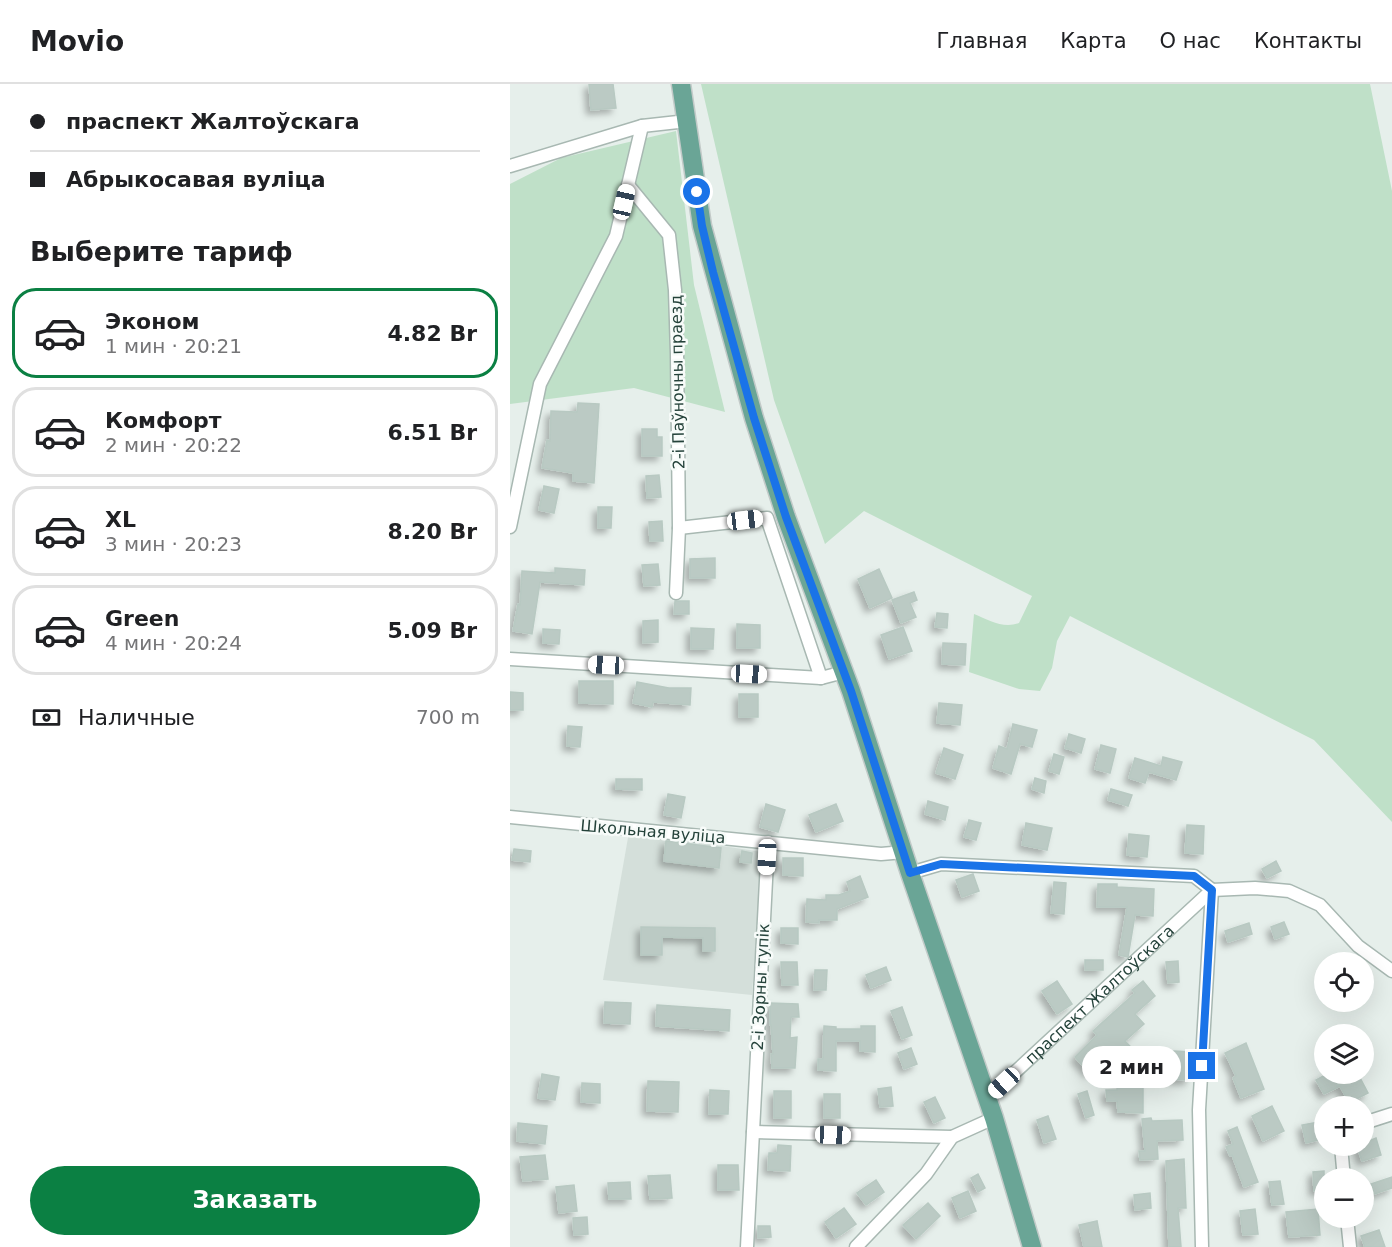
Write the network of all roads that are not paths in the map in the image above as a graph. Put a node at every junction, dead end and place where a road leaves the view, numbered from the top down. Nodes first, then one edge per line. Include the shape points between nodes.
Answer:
1 (681, 84) edge
2 (687, 121) junction
3 (642, 126) junction
4 (510, 166) edge
5 (628, 185) junction
6 (510, 527) edge
7 (680, 528) junction
8 (676, 593) dead end
9 (510, 659) edge
10 (844, 672) junction
11 (821, 678) junction
12 (510, 817) edge
13 (768, 842) junction
14 (903, 852) junction
15 (910, 873) junction
16 (1212, 890) junction
17 (1392, 971) edge
18 (987, 1098) junction
19 (1392, 1114) edge
20 (994, 1118) junction
21 (1374, 1120) edge
22 (753, 1132) junction
23 (952, 1137) junction
24 (1348, 1228) edge
25 (747, 1247) edge
26 (856, 1247) edge
27 (1032, 1247) edge
28 (1202, 1247) edge
29 (1350, 1247) edge

1 - 2 main road
2 - 3 street
2 - 10 main road via 702,226 741,371 786,517
3 - 4 street
3 - 5 street
5 - 6 street via 616,236 540,384
5 - 7 street, 2-і Паўночны праезд via 669,235 675,290
7 - 8 street, 2-і Паўночны праезд
7 - 11 street via 767,518
9 - 11 street
10 - 11 street
10 - 14 main road
12 - 13 street, Школьная вуліца
13 - 14 street, Школьная вуліца via 881,855
13 - 22 street, 2-і Зорны тупік
14 - 15 main road
15 - 16 street via 941,864 1194,876
15 - 18 main road
16 - 17 street via 1289,891 1320,905 1358,946
16 - 18 street, праспект Жалтоўскага
16 - 28 street via 1199,1110
18 - 20 main road
19 - 21 street
20 - 23 street
20 - 27 main road
22 - 23 street
22 - 25 street, 2-і Зорны тупік
23 - 26 street via 926,1174
24 - 29 street

